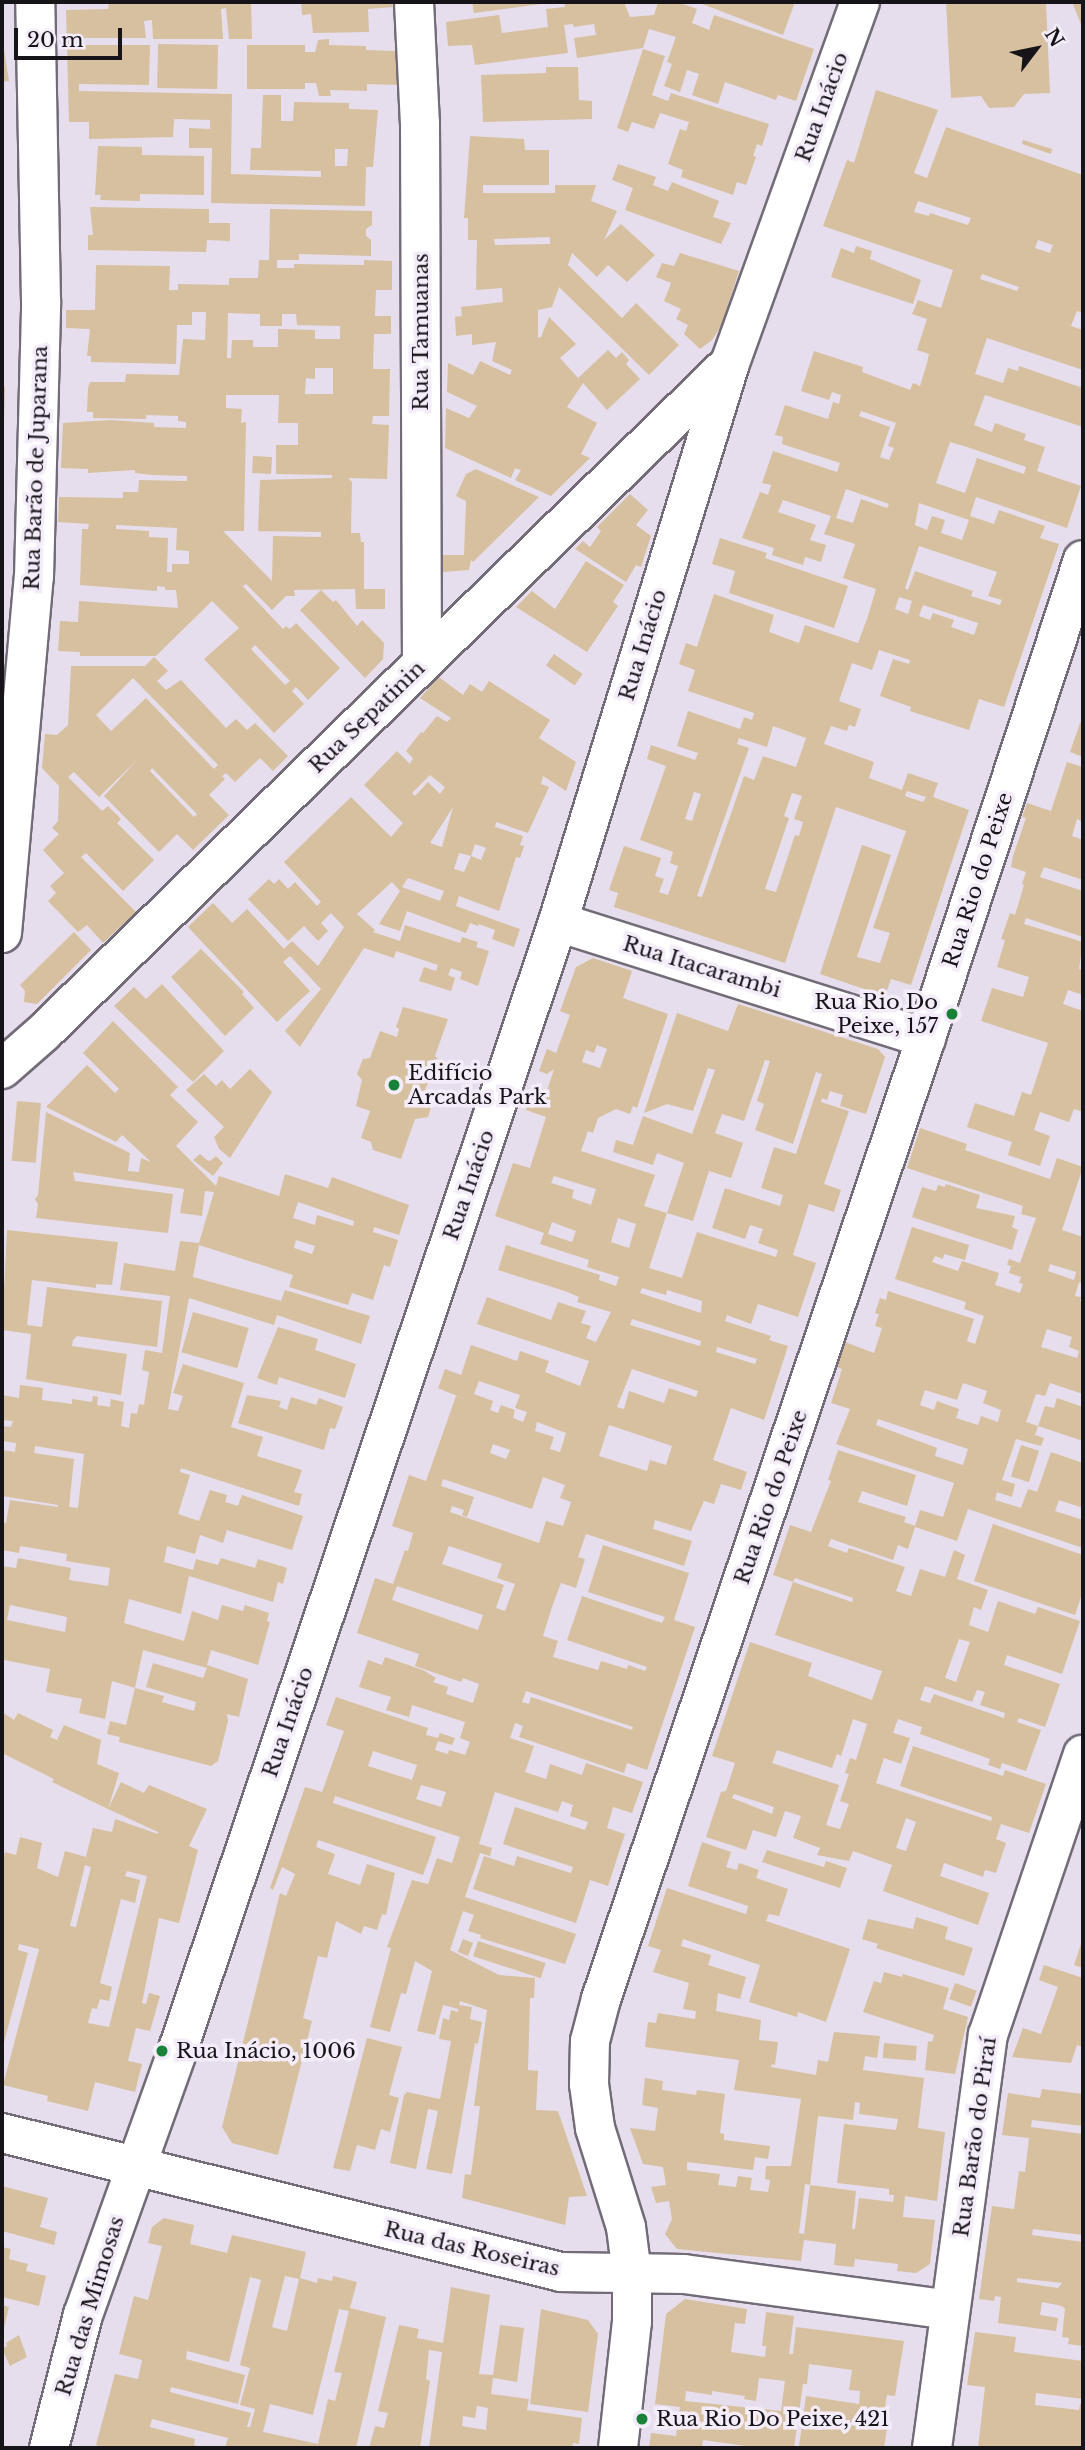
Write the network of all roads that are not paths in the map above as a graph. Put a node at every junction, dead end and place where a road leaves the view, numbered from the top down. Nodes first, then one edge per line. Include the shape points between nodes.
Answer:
1 (35, 2) edge
2 (414, 2) edge
3 (860, 2) edge
4 (730, 363) junction
5 (1083, 561) edge
6 (422, 663) junction
7 (558, 922) junction
8 (2, 933) edge
9 (926, 1038) junction
10 (2, 1069) edge
11 (1083, 1755) edge
12 (2, 2133) edge
13 (138, 2167) junction
14 (632, 2274) junction
15 (950, 2310) junction
16 (49, 2448) edge
17 (618, 2448) edge
18 (932, 2448) edge

1 - 8 street, Rua Barão de Juparana via 41,301 34,577
2 - 6 street, Rua Tamuanas via 420,123
3 - 4 street, Rua Inácio
4 - 6 street, Rua Sepatinin
4 - 7 street, Rua Inácio
5 - 9 street, Rua Rio do Peixe
6 - 10 street, Rua Sepatinin
7 - 9 street, Rua Itacarambi
7 - 13 street, Rua Inácio
9 - 14 street, Rua Rio do Peixe via 593,2030 589,2084 596,2128 626,2227
11 - 15 street, Rua Barão do Piraí via 988,2035
12 - 13 street, Rua das Roseiras
13 - 14 street, Rua das Roseiras via 561,2272
13 - 16 street, Rua das Mimosas via 117,2213 83,2315
14 - 15 street, Rua das Roseiras via 684,2274
14 - 17 street, Rua Rio do Peixe via 632,2322
15 - 18 street, Rua Barão do Piraí

